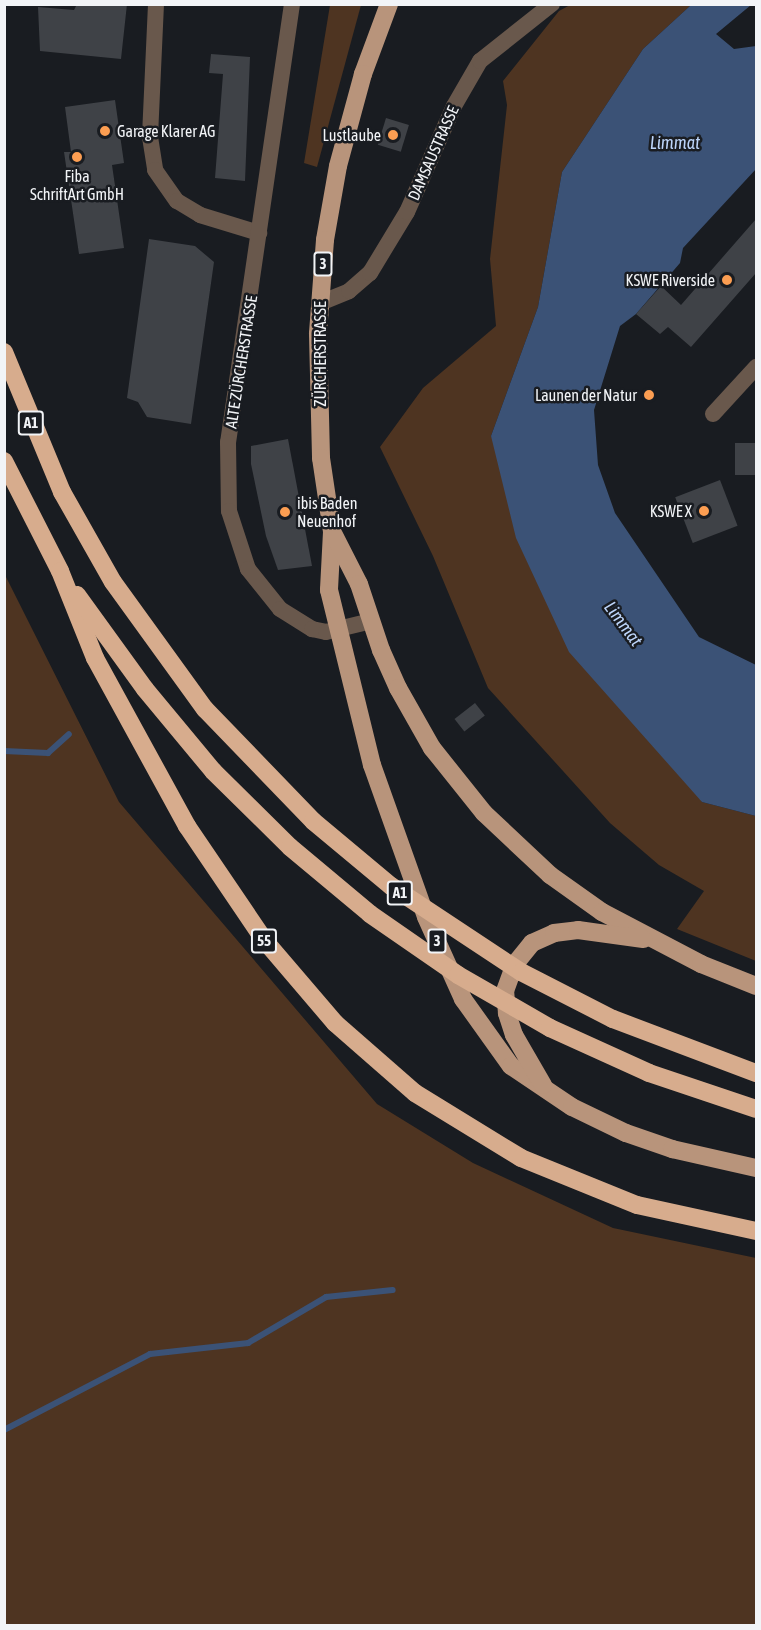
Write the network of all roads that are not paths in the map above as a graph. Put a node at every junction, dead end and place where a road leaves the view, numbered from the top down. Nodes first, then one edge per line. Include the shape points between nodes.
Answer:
1 (156, 4) edge
2 (292, 4) edge
3 (389, 4) edge
4 (552, 4) edge
5 (259, 234) junction
6 (320, 303) junction
7 (4, 352) edge
8 (756, 367) edge
9 (713, 414) dead end
10 (4, 461) edge
11 (332, 532) junction
12 (60, 571) junction
13 (371, 621) junction
14 (337, 629) junction
15 (650, 939) junction
16 (756, 986) edge
17 (756, 1073) edge
18 (546, 1090) junction
19 (756, 1109) edge
20 (756, 1168) edge
21 (756, 1232) edge

1 - 5 street via 150,136 155,170 177,201 200,215
2 - 5 street, ALTE ZÜRCHERSTRASSE
3 - 6 main road, ZÜRCHERSTRASSE / 3 via 344,139 325,240
4 - 6 street, DAMSAUSTRASSE via 480,61 454,106 407,212 370,273 349,291
5 - 14 street, ALTE ZÜRCHERSTRASSE via 228,442 229,511 237,542 260,589 297,621 326,632
6 - 11 main road, ZÜRCHERSTRASSE / 3 via 321,458
7 - 17 highway, A1 via 40,445 86,537 173,668 276,786 391,886 520,972 613,1019
8 - 9 street
10 - 12 highway, A1
11 - 13 main road, 3 via 359,584
11 - 14 main road, 3 via 329,591
12 - 19 highway, A1 via 192,746 290,848 423,952 550,1028 649,1073
12 - 21 highway, 55 via 95,658 175,805 265,941 316,1003 374,1060 460,1124 562,1178 654,1210
13 - 14 street, ALTE ZÜRCHERSTRASSE
13 - 15 main road, 3 via 415,719 453,776 484,813 550,875 602,912
14 - 18 main road, 3 via 372,765 426,917 464,999 486,1035 511,1065
15 - 16 main road, 3
15 - 18 main road via 578,930 554,933 532,944 515,964 505,991 507,1013 514,1035
18 - 20 main road, 3 via 626,1133 672,1149

